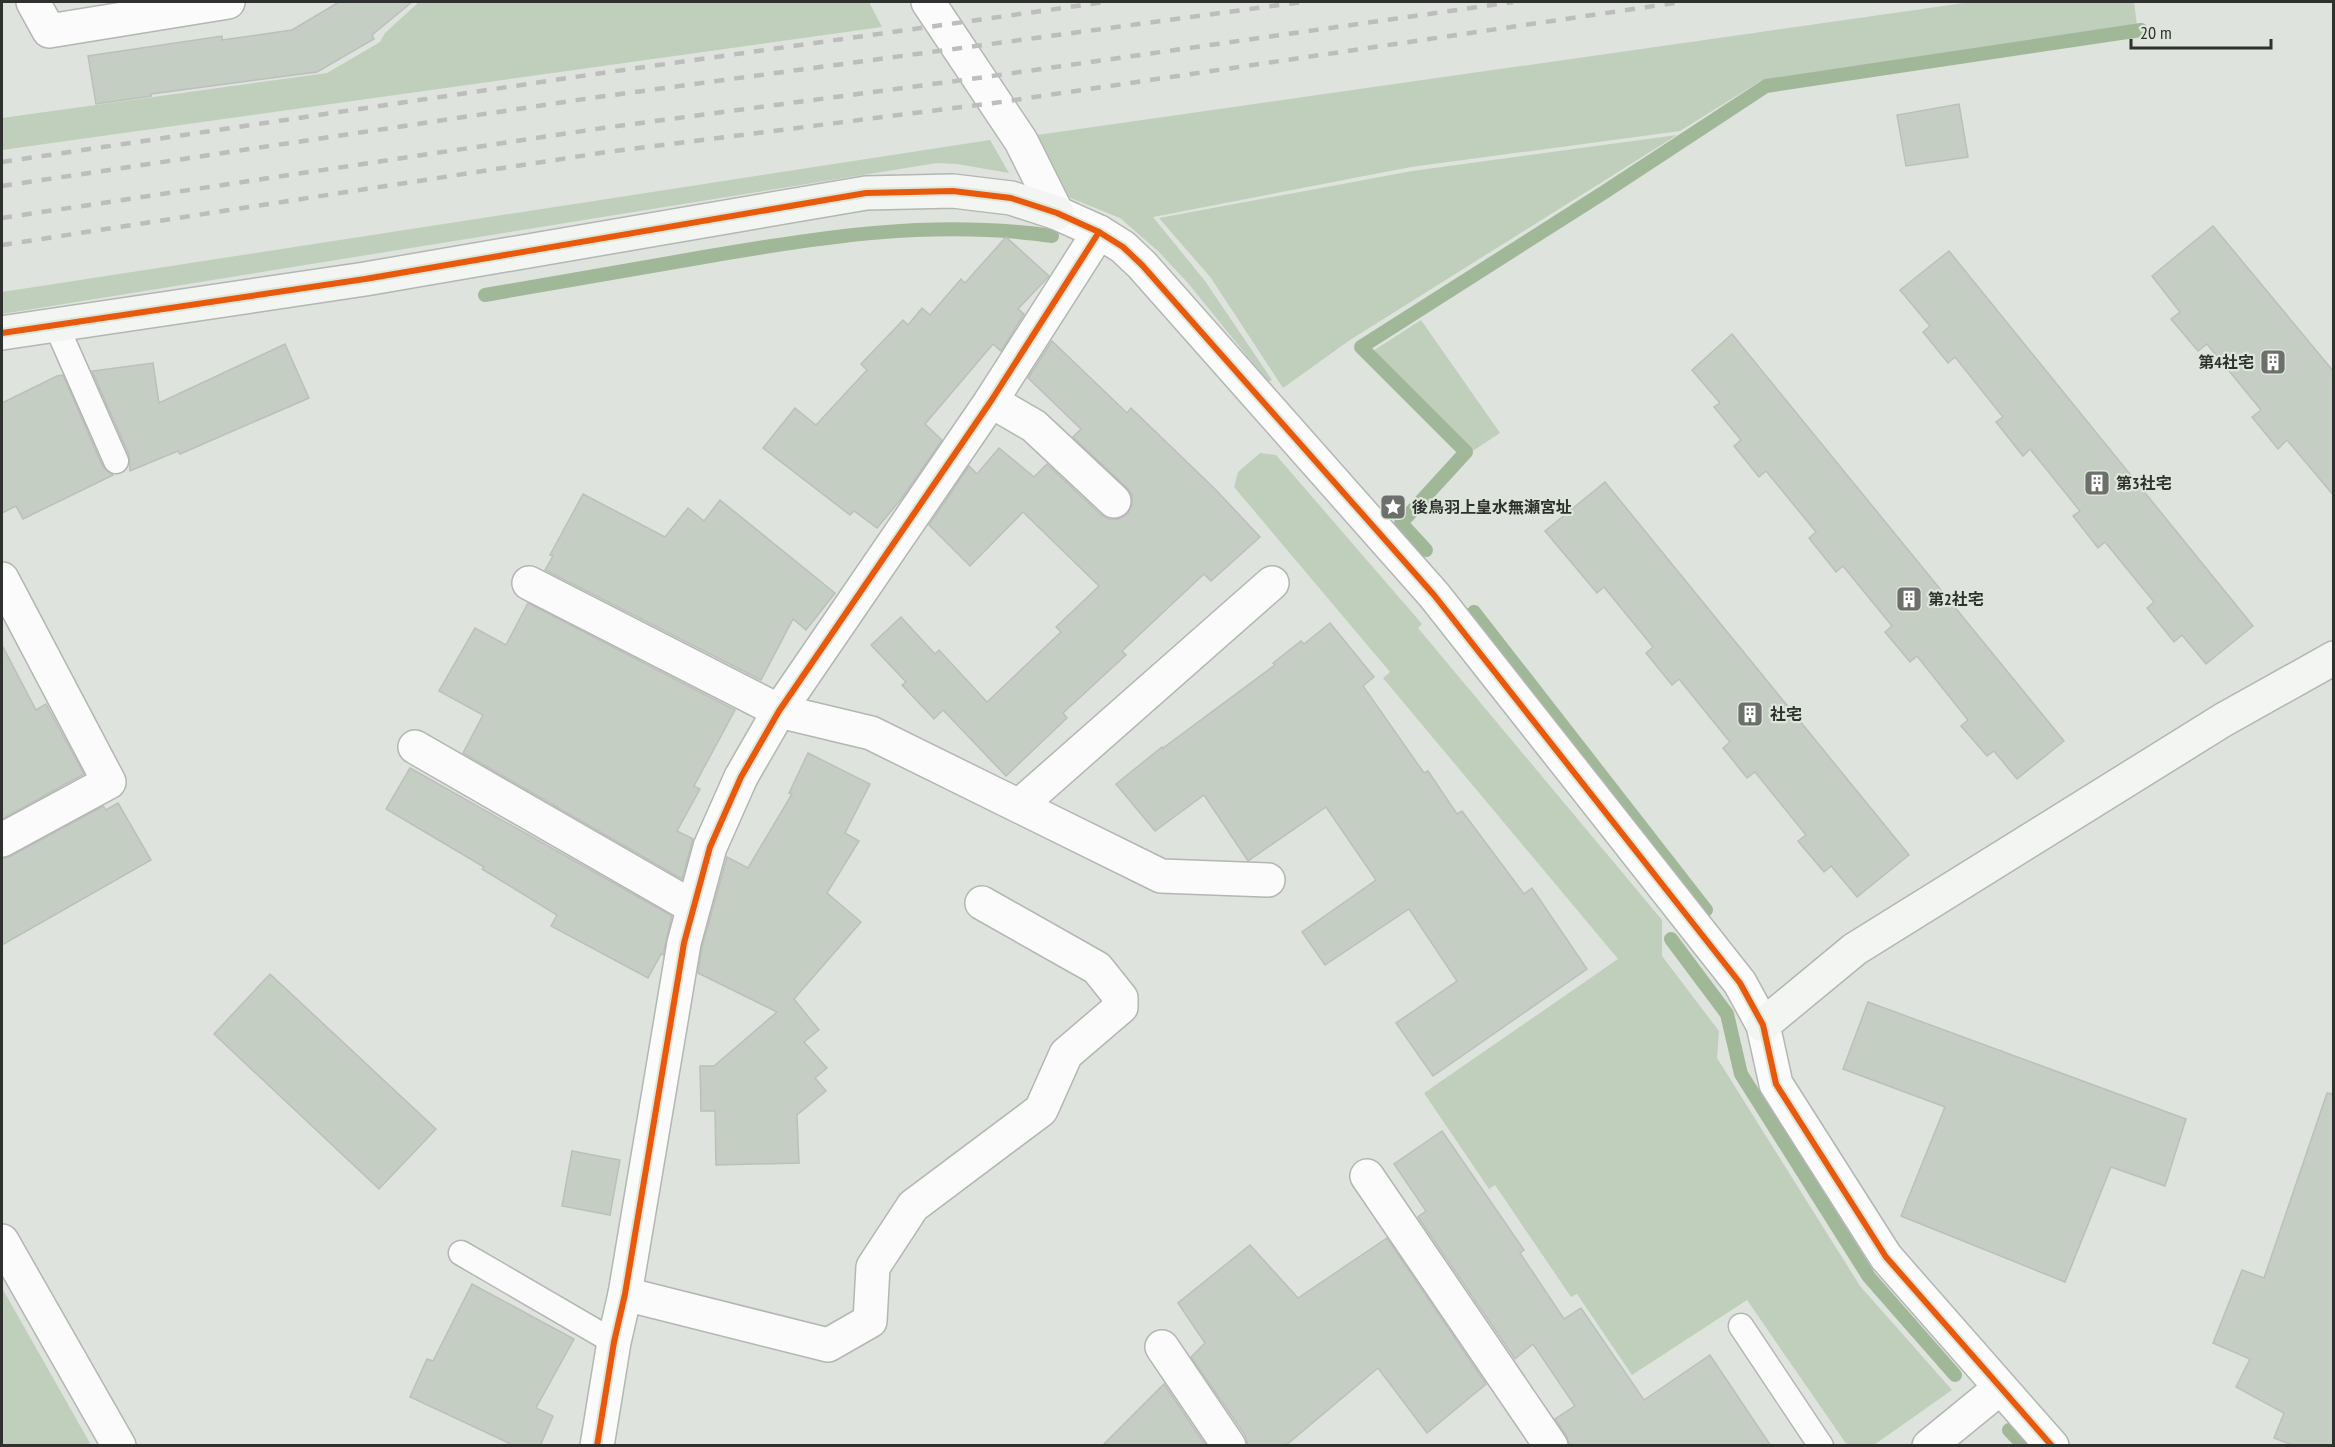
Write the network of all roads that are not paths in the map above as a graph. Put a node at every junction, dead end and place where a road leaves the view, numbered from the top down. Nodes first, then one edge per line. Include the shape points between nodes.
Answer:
1 (33, 2) edge
2 (228, 2) edge
3 (928, 2) edge
4 (1056, 213) junction
5 (1099, 232) junction
6 (56, 325) junction
7 (2, 333) edge
8 (991, 401) junction
9 (116, 460) dead end
10 (1114, 501) dead end
11 (2, 579) edge
12 (529, 583) dead end
13 (1272, 583) dead end
14 (14, 634) edge
15 (2334, 658) edge
16 (779, 711) junction
17 (415, 747) dead end
18 (1020, 805) junction
19 (2, 840) edge
20 (1268, 880) dead end
21 (982, 903) dead end
22 (693, 907) junction
23 (1763, 1025) junction
24 (1367, 1176) dead end
25 (2, 1241) edge
26 (461, 1253) dead end
27 (625, 1294) junction
28 (1741, 1326) dead end
29 (614, 1342) junction
30 (1162, 1347) dead end
31 (2000, 1388) junction
32 (119, 1446) edge
33 (597, 1446) edge
34 (1229, 1446) edge
35 (1551, 1446) edge
36 (1821, 1446) edge
37 (1929, 1446) edge
38 (2052, 1446) edge

1 - 2 street via 49,31
3 - 4 street via 1022,141
4 - 5 street
4 - 6 street via 1011,198 953,190 866,193 365,279
5 - 8 street
5 - 23 street via 1142,265 1434,595 1740,983
6 - 7 street
6 - 9 lane
8 - 10 street via 1034,426
8 - 16 street
11 - 14 street
12 - 16 street
13 - 18 street
14 - 19 street via 109,782
15 - 23 street via 2223,720 1855,950
16 - 18 street via 871,733
16 - 22 street via 736,787 710,847
17 - 22 street
18 - 20 street via 1161,876
21 - 27 street via 1097,968 1121,998 1121,1007 1066,1054 1041,1110 913,1206 873,1267 870,1321 828,1345
22 - 27 street
23 - 31 street via 1776,1084 1887,1257
24 - 35 street
25 - 32 street
26 - 29 lane
27 - 29 street
28 - 36 lane
29 - 33 street
30 - 34 street
31 - 37 street
31 - 38 street

